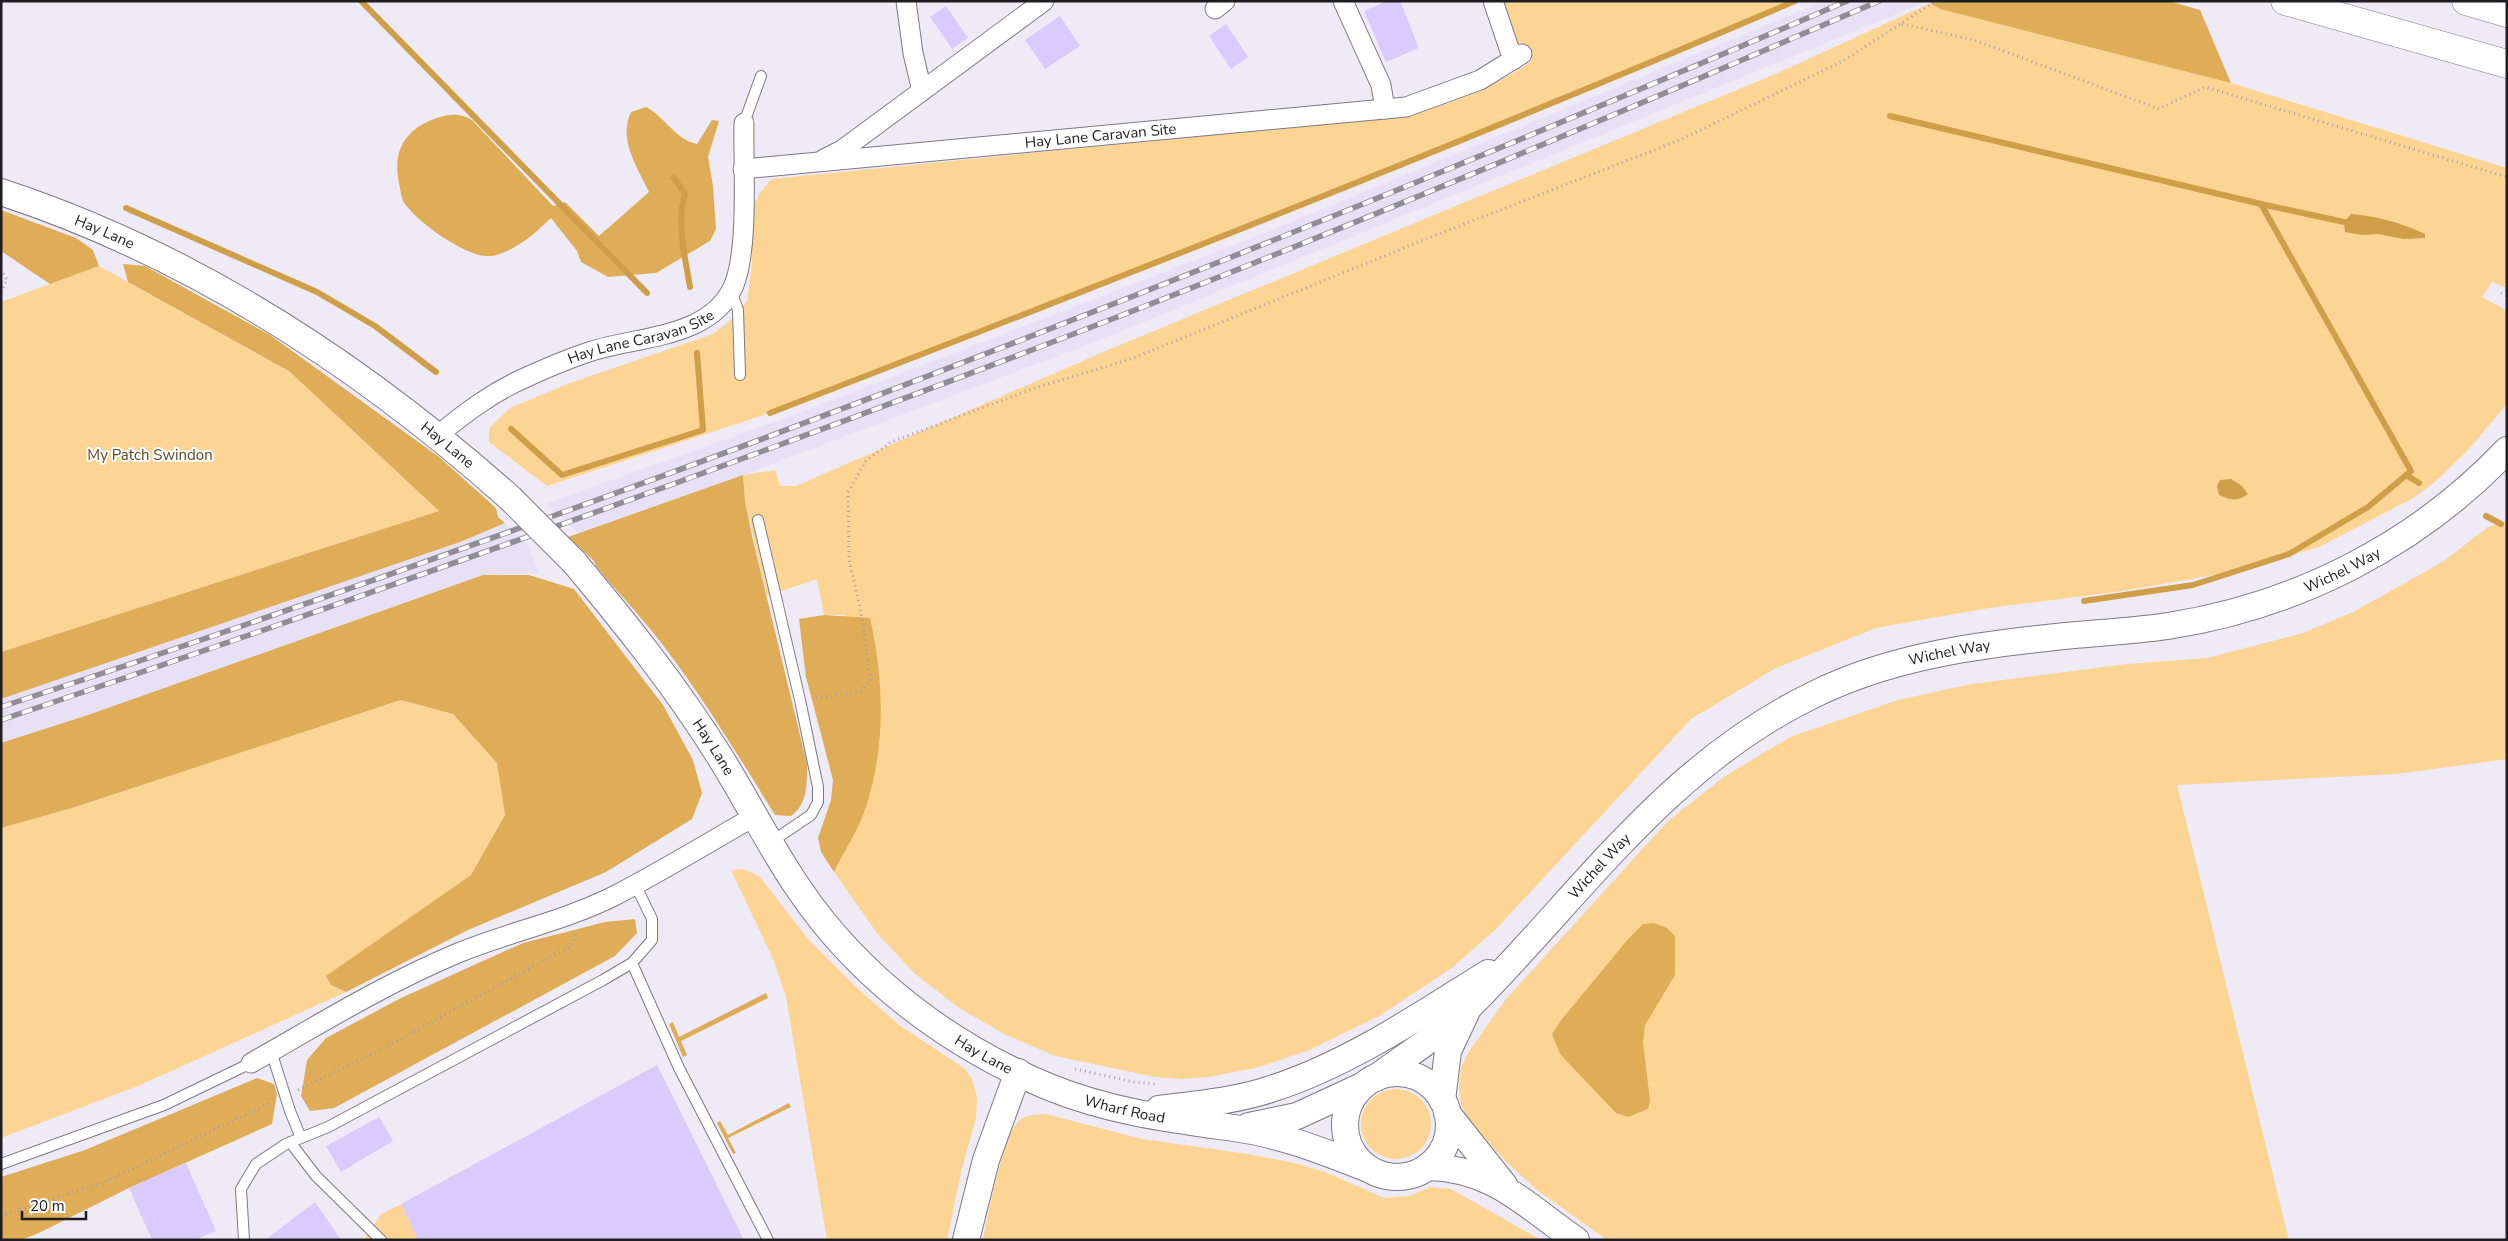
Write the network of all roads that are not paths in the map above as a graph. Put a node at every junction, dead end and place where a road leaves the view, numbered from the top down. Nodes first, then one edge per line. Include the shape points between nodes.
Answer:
1 (906, 1) edge
2 (1044, 1) edge
3 (1343, 1) edge
4 (1493, 1) edge
5 (2285, 1) edge
6 (2466, 1) edge
7 (2507, 13) edge
8 (2507, 64) edge
9 (761, 76) dead end
10 (922, 91) junction
11 (1385, 109) junction
12 (744, 123) joint
13 (816, 162) junction
14 (743, 170) junction
15 (1, 192) edge
16 (731, 291) junction
17 (740, 375) dead end
18 (437, 436) junction
19 (2507, 450) edge
20 (758, 520) dead end
21 (755, 816) junction
22 (770, 843) junction
23 (635, 884) junction
24 (1515, 957) junction
25 (632, 962) junction
26 (1470, 1006) junction
27 (271, 1051) junction
28 (251, 1063) joint
29 (1018, 1072) junction
30 (1370, 1082) junction
31 (1444, 1107) junction
32 (1130, 1113) junction
33 (1236, 1128) junction
34 (301, 1138) junction
35 (290, 1142) junction
36 (1, 1164) edge
37 (1427, 1167) junction
38 (1371, 1170) junction
39 (1510, 1192) junction
40 (244, 1240) edge
41 (381, 1240) edge
42 (768, 1240) edge
43 (966, 1240) edge
44 (1576, 1240) edge

1 - 10 street
2 - 10 street, Hay Lane Caravan Site
3 - 11 street via 1381,85
4 - 11 street, Hay Lane Caravan Site via 1517,57 1480,80 1442,96 1406,107
5 - 8 highway
6 - 7 highway
9 - 12 lane
10 - 13 street, Hay Lane Caravan Site via 842,150
11 - 13 street, Hay Lane Caravan Site
12 - 14 street, Hay Lane Caravan Site
13 - 14 street, Hay Lane Caravan Site
14 - 16 street, Hay Lane Caravan Site via 740,262
15 - 18 main road, Hay Lane via 145,250 253,308 331,358
16 - 17 lane via 738,310
16 - 18 street, Hay Lane Caravan Site via 711,315 686,328 591,351 496,391
18 - 21 main road, Hay Lane, bridge via 510,498 574,562 695,719
19 - 24 main road, Wichel Way via 2470,488 2415,529 2324,581 2284,598 2229,614 2167,626 1998,643 1928,656 1871,671 1815,694 1756,727 1694,771 1649,814
20 - 22 lane via 818,788 818,802 811,814
21 - 22 main road, Hay Lane
21 - 23 street
22 - 29 main road, Hay Lane via 814,910 884,985 930,1022
23 - 25 lane via 652,919 652,940
23 - 27 street via 578,911 456,954
24 - 26 main road, Wichel Way
24 - 32 main road via 1376,1040 1290,1082 1250,1095
25 - 34 lane via 553,1008 328,1127
25 - 42 lane via 678,1068
26 - 30 main road, Wichel Way
26 - 31 main road, Wichel Way via 1448,1051
27 - 28 street
27 - 34 lane
28 - 36 lane via 164,1105
29 - 32 main road, Wharf Road via 1086,1101
29 - 43 main road, Hay Lane via 982,1175
30 - 31 main road, Wharf Road via 1390,1074 1410,1075 1428,1084
30 - 33 main road, Wharf Road via 1297,1116
30 - 38 main road, Wharf Road via 1348,1107 1345,1126 1352,1152
31 - 37 main road via 1448,1127 1446,1140 1440,1153
31 - 39 main road, Wharf Road
32 - 33 main road, Wharf Road
33 - 38 main road, Wharf Road via 1296,1143
34 - 35 lane
35 - 40 lane via 256,1164 241,1189
35 - 41 lane via 316,1176
37 - 38 main road, Wharf Road via 1402,1176 1383,1175
37 - 39 main road, Wharf Road via 1466,1171
39 - 44 main road, Wharf Road

